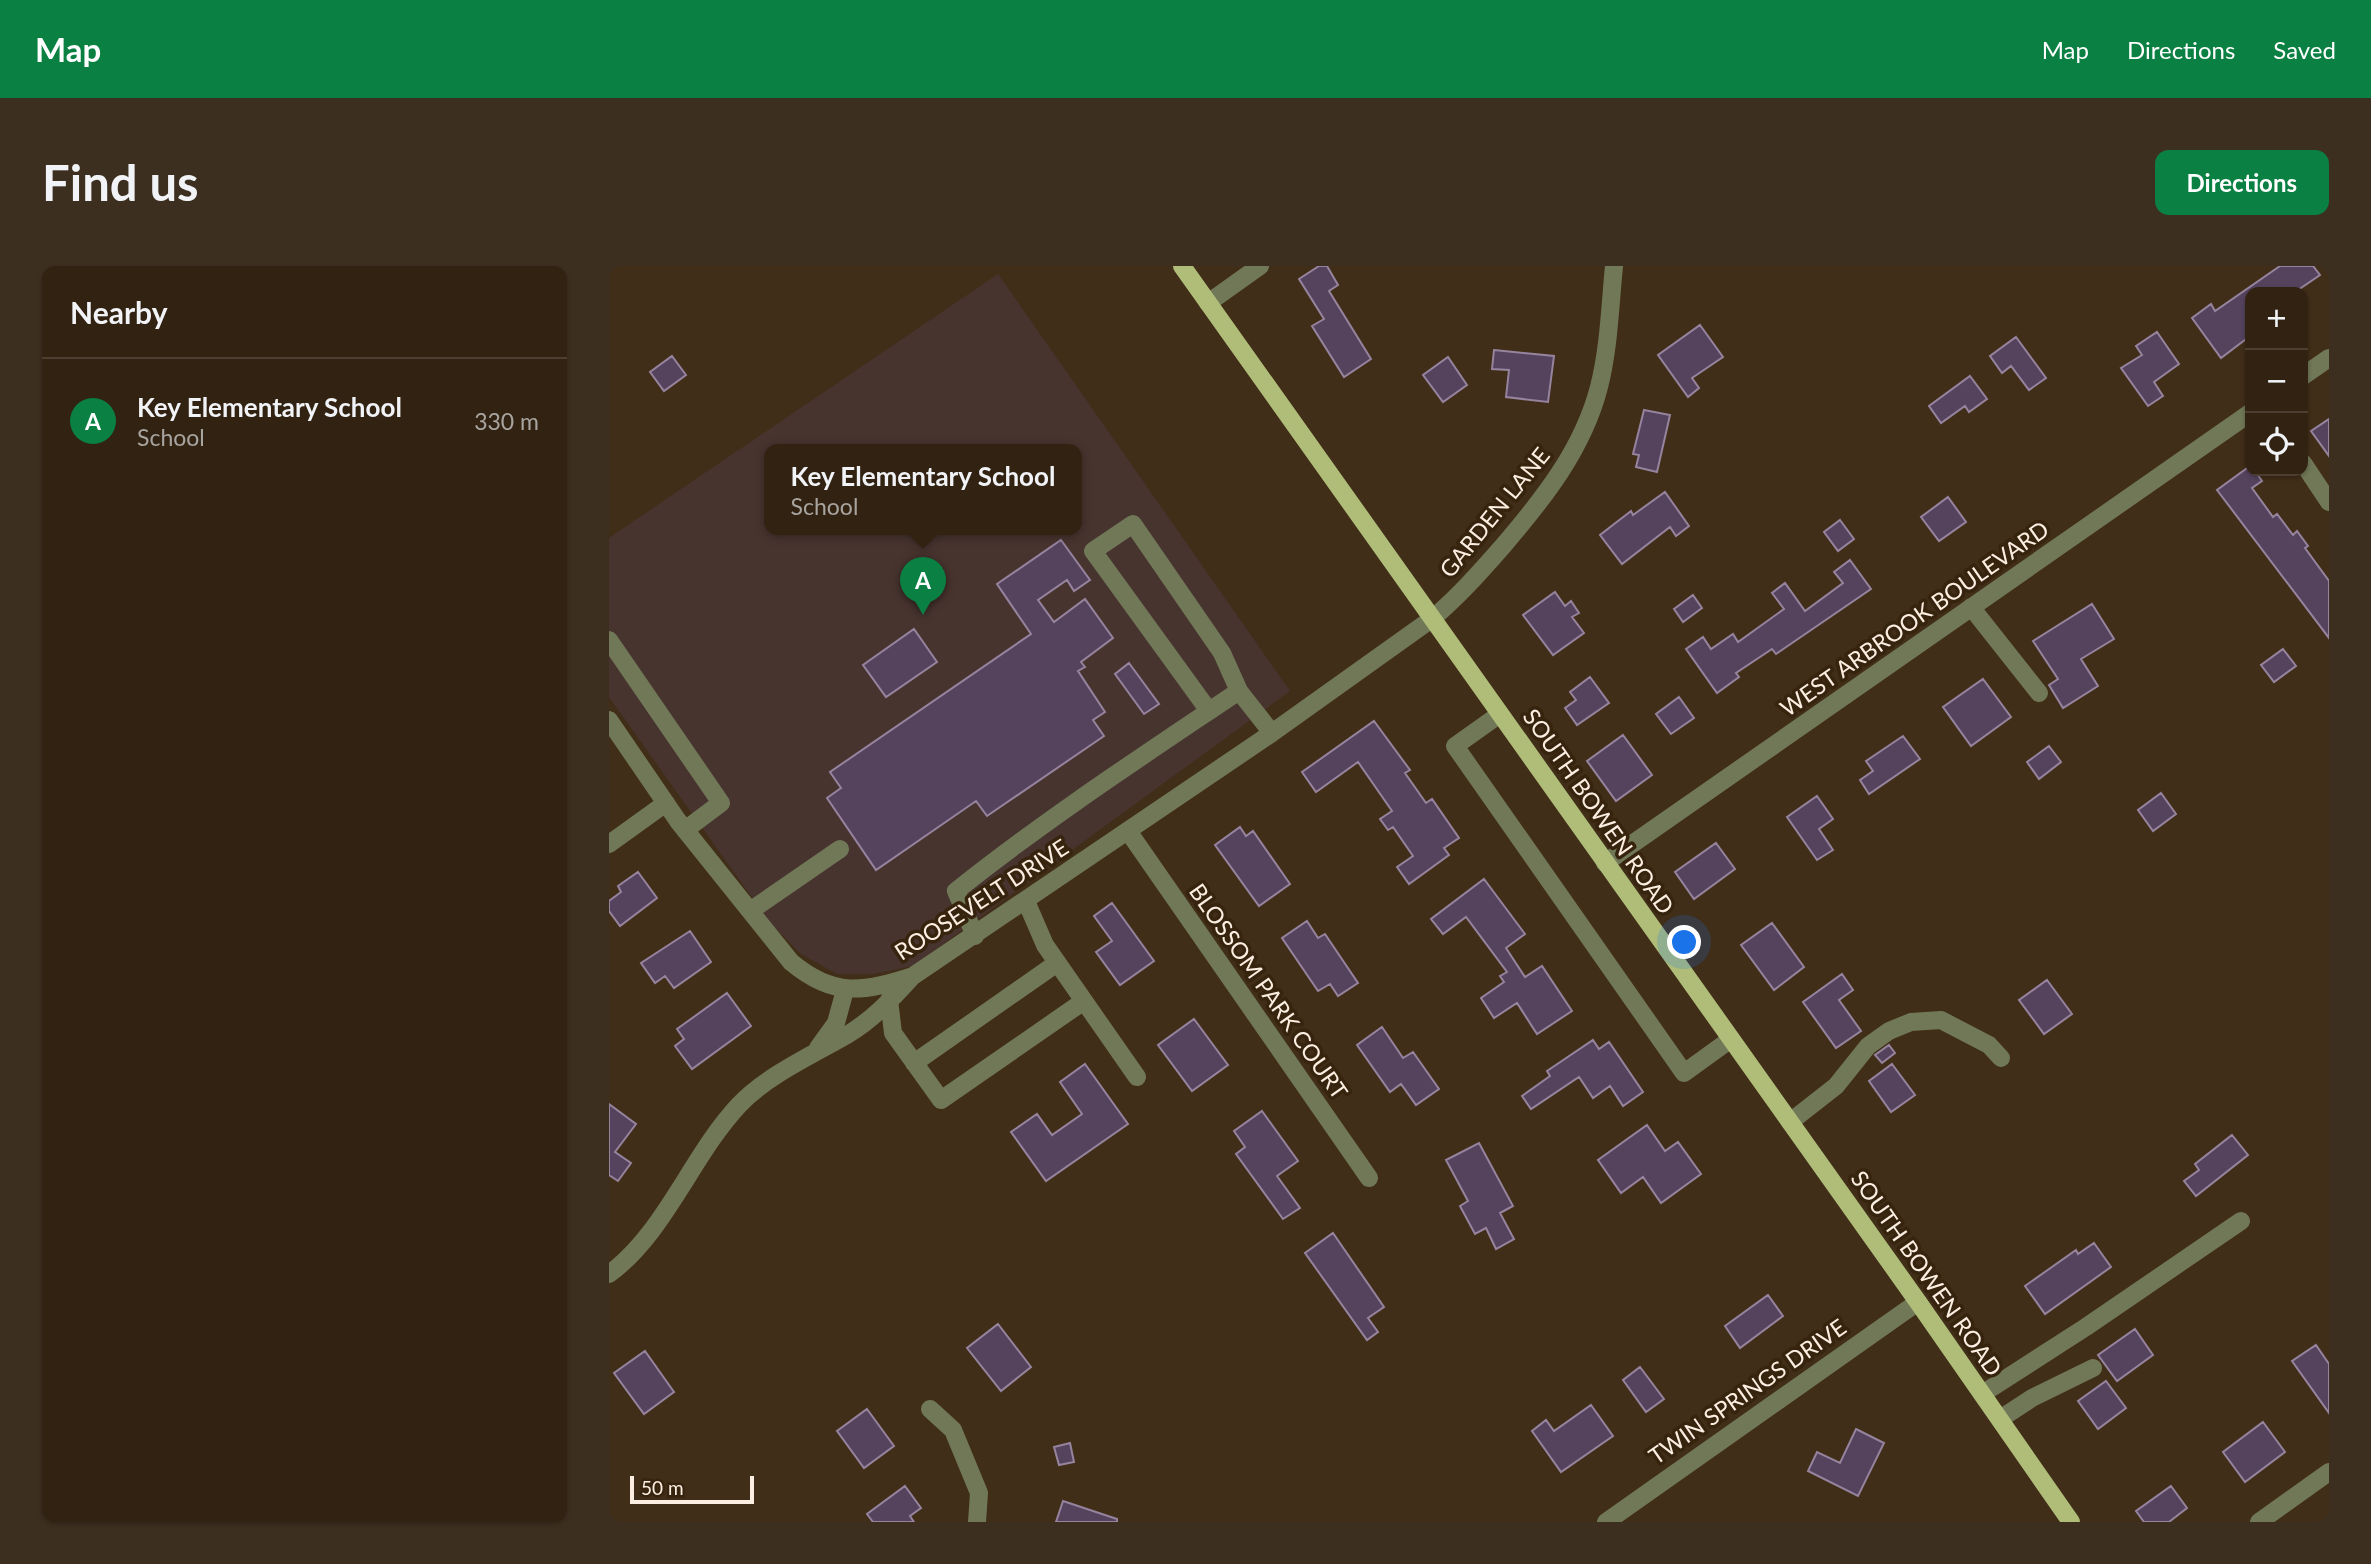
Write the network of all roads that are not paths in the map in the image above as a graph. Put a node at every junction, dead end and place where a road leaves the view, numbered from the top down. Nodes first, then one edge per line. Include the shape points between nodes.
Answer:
1 (1182, 266) edge
2 (1260, 266) edge
3 (1614, 266) edge
4 (1208, 303) junction
5 (2329, 358) edge
6 (2308, 373) edge
7 (2245, 416) edge
8 (2308, 470) edge
9 (2329, 502) edge
10 (1971, 607) junction
11 (1433, 618) junction
12 (609, 640) edge
13 (1239, 691) junction
14 (2039, 693) dead end
15 (1209, 711) junction
16 (1500, 714) junction
17 (609, 720) edge
18 (1272, 733) junction
19 (666, 803) junction
20 (685, 830) junction
21 (1128, 831) junction
22 (609, 844) edge
23 (840, 849) dead end
24 (1605, 863) junction
25 (1026, 901) junction
26 (750, 911) junction
27 (975, 936) junction
28 (1057, 963) junction
29 (913, 976) junction
30 (845, 990) junction
31 (889, 1000) junction
32 (1084, 1001) junction
33 (1731, 1039) junction
34 (816, 1051) junction
35 (2001, 1058) dead end
36 (914, 1063) junction
37 (1137, 1077) dead end
38 (1790, 1122) junction
39 (1369, 1178) dead end
40 (2241, 1221) dead end
41 (609, 1274) edge
42 (1918, 1302) junction
43 (2093, 1368) dead end
44 (1982, 1394) junction
45 (930, 1409) dead end
46 (2000, 1419) junction
47 (2329, 1472) edge
48 (977, 1522) edge
49 (1606, 1522) edge
50 (2071, 1522) edge
51 (2259, 1522) edge

1 - 4 main road, SOUTH BOWEN ROAD
2 - 4 street
3 - 11 street, GARDEN LANE via 1598,390 1566,466 1505,543
4 - 11 main road, SOUTH BOWEN ROAD
5 - 6 street
7 - 10 street, WEST ARBROOK BOULEVARD
8 - 9 street
10 - 14 street
10 - 24 street, WEST ARBROOK BOULEVARD
11 - 16 main road, SOUTH BOWEN ROAD
11 - 18 street, ROOSEVELT DRIVE
12 - 20 street via 721,803
13 - 15 street
13 - 15 street via 1222,653 1133,524 1093,551
13 - 18 street
15 - 27 street via 956,891
16 - 24 main road, SOUTH BOWEN ROAD
16 - 33 street via 1455,746 1684,1073
17 - 19 street, ROOSEVELT DRIVE
18 - 21 street, ROOSEVELT DRIVE
19 - 20 street, ROOSEVELT DRIVE
19 - 22 street
20 - 26 street, ROOSEVELT DRIVE
21 - 25 street, ROOSEVELT DRIVE
21 - 39 street, BLOSSOM PARK COURT
23 - 26 street
24 - 33 main road, SOUTH BOWEN ROAD
25 - 27 street, ROOSEVELT DRIVE
25 - 28 street
26 - 30 street, ROOSEVELT DRIVE via 791,962 807,975
27 - 29 street, ROOSEVELT DRIVE
28 - 32 street
28 - 36 street
29 - 30 street, ROOSEVELT DRIVE via 883,986
29 - 31 street
30 - 34 street via 836,1023
31 - 34 street via 881,1011
31 - 36 street via 893,1033
32 - 36 street via 941,1100
32 - 37 street
33 - 38 main road, SOUTH BOWEN ROAD
34 - 41 street via 741,1102 627,1261
35 - 38 street via 1989,1045 1941,1020 1911,1022 1868,1046 1836,1086
38 - 42 main road, SOUTH BOWEN ROAD
40 - 44 street
42 - 44 main road, SOUTH BOWEN ROAD
42 - 49 street, TWIN SPRINGS DRIVE
43 - 46 street
44 - 46 main road, SOUTH BOWEN ROAD
45 - 48 street via 953,1430 979,1493
46 - 50 main road, SOUTH BOWEN ROAD
47 - 51 street

